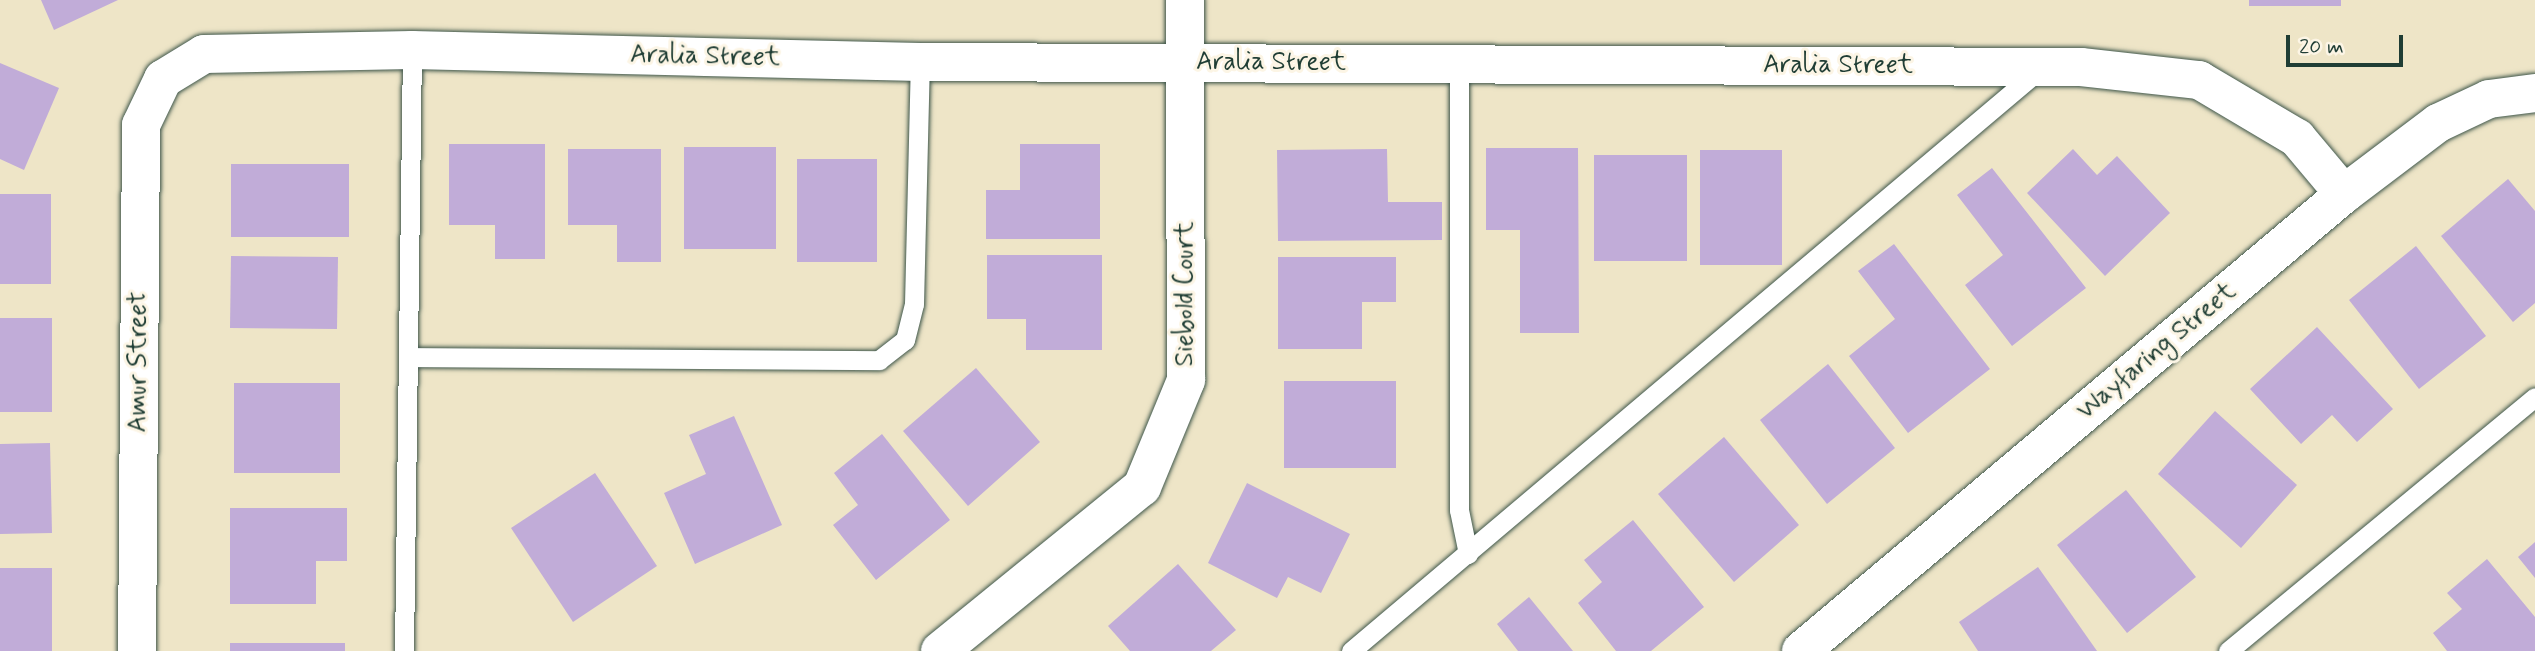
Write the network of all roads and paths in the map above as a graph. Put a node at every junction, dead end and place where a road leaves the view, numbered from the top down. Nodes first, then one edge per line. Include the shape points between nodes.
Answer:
1 (1185, 0) edge
2 (412, 50) junction
3 (919, 62) junction
4 (1184, 62) junction
5 (1459, 64) junction
6 (2042, 67) junction
7 (163, 79) joint
8 (2535, 93) edge
9 (2344, 194) junction
10 (408, 357) junction
11 (2535, 397) edge
12 (1468, 554) junction
13 (137, 651) edge
14 (404, 651) edge
15 (940, 651) edge
16 (1351, 651) edge
17 (1801, 651) edge
18 (2228, 651) edge

1 - 4 street, Siebold Court
2 - 3 street, Aralia Street
2 - 7 street, Aralia Street via 204,54
2 - 10 lane
3 - 4 street, Aralia Street
3 - 10 lane via 914,304 905,340 878,360
4 - 5 street, Aralia Street
4 - 15 street, Siebold Court via 1186,380 1142,487
5 - 6 street, Aralia Street
5 - 12 lane via 1459,510
6 - 9 street, Aralia Street via 2199,79 2297,138
6 - 12 lane
7 - 13 street, Amur Street via 141,125
8 - 9 street, Wayfaring Street via 2489,99 2438,123
9 - 17 street, Wayfaring Street
10 - 14 lane
11 - 18 lane
12 - 16 lane

